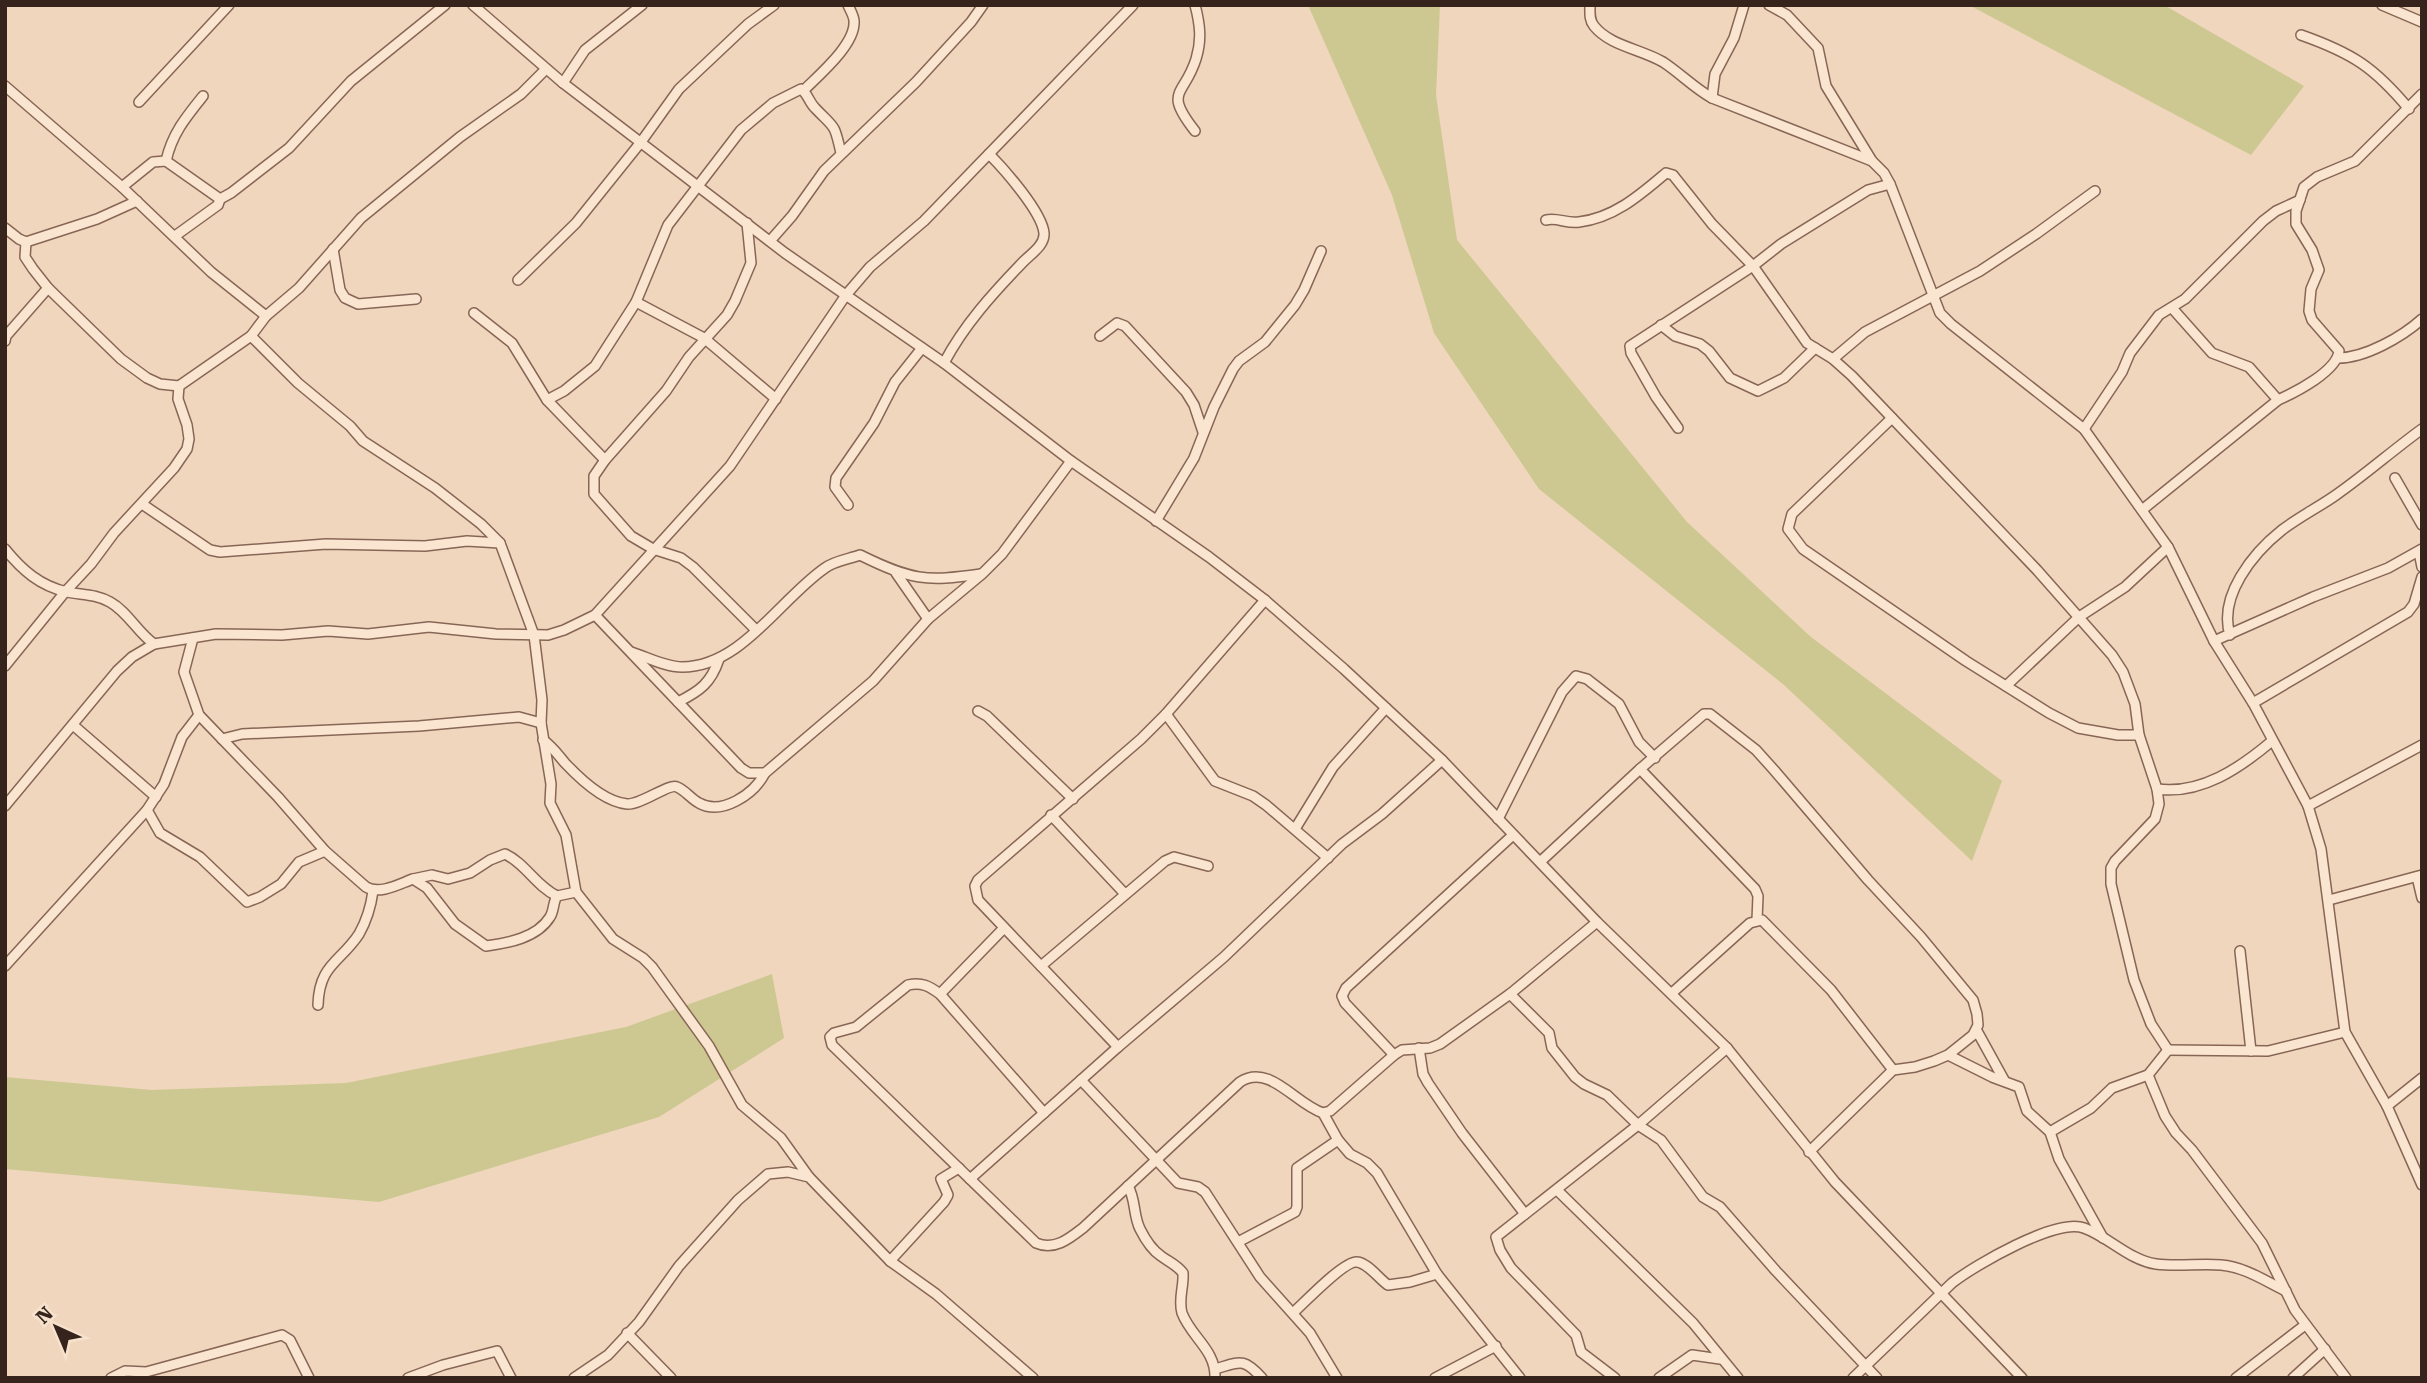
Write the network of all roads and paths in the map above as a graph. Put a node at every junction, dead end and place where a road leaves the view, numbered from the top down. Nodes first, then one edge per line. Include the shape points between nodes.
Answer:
1 (229, 5) edge
2 (445, 5) edge
3 (474, 5) edge
4 (642, 5) edge
5 (775, 5) edge
6 (848, 5) edge
7 (983, 5) edge
8 (1133, 5) edge
9 (1195, 5) edge
10 (1590, 5) edge
11 (1744, 5) edge
12 (1769, 5) edge
13 (2382, 5) edge
14 (2422, 22) edge
15 (2301, 35) dead end
16 (546, 69) junction
17 (563, 83) junction
18 (5, 86) edge
19 (804, 90) junction
20 (2422, 94) edge
21 (203, 96) dead end
22 (1712, 98) junction
23 (139, 102) dead end
24 (2409, 108) junction
25 (1195, 131) dead end
26 (641, 142) junction
27 (841, 153) junction
28 (989, 154) junction
29 (166, 161) junction
30 (1871, 161) junction
31 (1890, 184) junction
32 (698, 185) junction
33 (122, 187) junction
34 (2095, 191) dead end
35 (220, 199) junction
36 (2300, 200) junction
37 (137, 201) junction
38 (1546, 220) dead end
39 (747, 223) junction
40 (5, 228) edge
41 (175, 236) junction
42 (770, 241) junction
43 (26, 242) junction
44 (333, 249) junction
45 (1321, 251) dead end
46 (1752, 266) junction
47 (518, 280) dead end
48 (48, 288) junction
49 (846, 295) junction
50 (1934, 296) junction
51 (416, 299) dead end
52 (636, 302) junction
53 (2172, 308) junction
54 (474, 313) dead end
55 (265, 316) junction
56 (2422, 319) edge
57 (1661, 325) junction
58 (251, 336) junction
59 (1100, 336) dead end
60 (704, 338) junction
61 (5, 341) edge
62 (922, 348) junction
63 (1815, 348) junction
64 (2338, 358) junction
65 (1833, 359) junction
66 (944, 363) junction
67 (179, 386) junction
68 (776, 399) junction
69 (547, 400) junction
70 (2278, 400) junction
71 (1892, 418) junction
72 (1678, 428) dead end
73 (2084, 429) junction
74 (2422, 429) edge
75 (1203, 432) junction
76 (605, 460) junction
77 (1071, 461) junction
78 (2395, 478) dead end
79 (142, 504) junction
80 (848, 505) dead end
81 (2142, 510) junction
82 (1156, 521) junction
83 (2422, 524) edge
84 (500, 543) junction
85 (2168, 547) junction
86 (5, 549) edge
87 (653, 549) junction
88 (2421, 550) edge
89 (2422, 567) edge
90 (897, 573) junction
91 (982, 574) junction
92 (2422, 577) edge
93 (65, 592) junction
94 (1265, 600) junction
95 (595, 615) junction
96 (2078, 617) junction
97 (929, 619) junction
98 (756, 630) junction
99 (534, 635) junction
100 (2230, 635) junction
101 (194, 638) junction
102 (2214, 641) junction
103 (153, 644) junction
104 (629, 651) junction
105 (719, 659) junction
106 (5, 666) edge
107 (2006, 686) junction
108 (678, 702) junction
109 (2253, 703) junction
110 (1386, 708) junction
111 (978, 711) dead end
112 (1166, 714) junction
113 (198, 715) junction
114 (541, 723) junction
115 (74, 725) junction
116 (2139, 735) junction
117 (222, 739) junction
118 (543, 740) junction
119 (2272, 741) junction
120 (2422, 745) edge
121 (1655, 758) junction
122 (1442, 760) junction
123 (1640, 769) junction
124 (765, 772) junction
125 (2157, 789) junction
126 (156, 797) junction
127 (1073, 799) junction
128 (5, 806) edge
129 (2308, 806) junction
130 (147, 810) junction
131 (1051, 815) junction
132 (1498, 819) junction
133 (1295, 829) junction
134 (1513, 835) junction
135 (325, 851) junction
136 (1328, 858) junction
137 (1540, 862) junction
138 (1208, 866) dead end
139 (2420, 876) edge
140 (413, 879) junction
141 (373, 891) junction
142 (576, 892) junction
143 (2421, 893) edge
144 (1125, 894) junction
145 (557, 896) junction
146 (2329, 900) junction
147 (1757, 919) junction
148 (1597, 922) junction
149 (1004, 928) junction
150 (2240, 951) dead end
151 (5, 966) edge
152 (1041, 967) junction
153 (1672, 993) junction
154 (940, 994) junction
155 (1510, 995) junction
156 (318, 1005) dead end
157 (1977, 1031) junction
158 (2345, 1032) junction
159 (1118, 1047) junction
160 (1419, 1048) junction
161 (1727, 1048) junction
162 (2168, 1049) junction
163 (2251, 1051) junction
164 (1394, 1055) junction
165 (1948, 1055) junction
166 (1893, 1070) junction
167 (2148, 1075) junction
168 (2422, 1078) edge
169 (1081, 1080) junction
170 (2004, 1080) junction
171 (2387, 1106) junction
172 (1044, 1113) junction
173 (1323, 1114) junction
174 (1638, 1125) junction
175 (2050, 1132) junction
176 (1338, 1140) junction
177 (1810, 1152) junction
178 (1155, 1160) junction
179 (959, 1168) junction
180 (809, 1177) junction
181 (970, 1179) junction
182 (2422, 1185) edge
183 (1128, 1186) junction
184 (1557, 1190) junction
185 (1525, 1214) junction
186 (2104, 1239) junction
187 (1238, 1242) junction
188 (890, 1261) junction
189 (1437, 1274) junction
190 (2286, 1291) junction
191 (1941, 1293) junction
192 (1293, 1313) junction
193 (2305, 1325) junction
194 (627, 1333) junction
195 (1496, 1346) junction
196 (2325, 1349) junction
197 (1720, 1359) junction
198 (1865, 1365) junction
199 (1215, 1373) edge
200 (115, 1377) edge
201 (413, 1377) edge
202 (309, 1378) edge
203 (511, 1378) edge
204 (575, 1378) edge
205 (671, 1378) edge
206 (1033, 1378) edge
207 (1262, 1378) edge
208 (1337, 1378) edge
209 (1435, 1378) edge
210 (1520, 1378) edge
211 (1615, 1378) edge
212 (1659, 1378) edge
213 (1738, 1378) edge
214 (1853, 1378) edge
215 (1877, 1378) edge
216 (2022, 1378) edge
217 (2236, 1378) edge
218 (2293, 1378) edge
219 (2346, 1378) edge

1 - 23 street
2 - 35 street via 351,81 289,148
3 - 16 street
4 - 17 street via 584,50
5 - 26 street via 679,89
6 - 19 street via 855,20 851,36
7 - 27 street via 916,82
8 - 28 street
9 - 25 street via 1201,29 1196,60 1178,90 1179,111
10 - 22 street via 1593,25 1605,37 1662,62
11 - 22 street via 1734,38 1715,74
12 - 30 street via 1787,15 1818,48 1826,86
13 - 14 street
15 - 24 street via 2339,48 2366,65
16 - 17 street
16 - 44 street via 521,94 361,218
17 - 26 street
18 - 33 street
19 - 27 street via 833,124
19 - 32 street via 761,111
20 - 24 street
21 - 29 street via 179,125
22 - 30 street
24 - 36 street via 2355,161 2304,187
26 - 32 street
26 - 47 street via 576,223
27 - 42 street
28 - 49 street
28 - 66 street via 1014,179 1039,219 1042,243 958,337
29 - 33 street via 153,162
29 - 35 street
30 - 31 street
31 - 46 street via 1868,190
31 - 50 street
32 - 39 street
32 - 52 street via 667,225
33 - 37 street
34 - 50 street via 2025,242
35 - 41 street
36 - 53 street via 2263,221
36 - 64 street via 2296,224 2319,270 2309,311 2339,351
37 - 41 street
37 - 43 street
38 - 46 street via 1575,223 1598,219 1670,173
39 - 42 street
39 - 60 street via 751,263 744,283 727,315
40 - 43 street
41 - 55 street
42 - 49 street
43 - 48 street via 25,257
44 - 51 street via 345,298 358,304
44 - 55 street via 299,288
45 - 75 street via 1295,304 1265,342 1238,361
46 - 57 street
46 - 63 street
48 - 61 street
48 - 67 street via 121,359 147,378
49 - 62 street
49 - 68 street
50 - 65 street via 1864,332
50 - 73 street via 1940,313 1951,324
52 - 60 street
52 - 69 street via 595,366
53 - 70 street via 2212,353 2249,367
53 - 73 street via 2159,315 2141,337
54 - 69 street via 512,343
55 - 58 street
56 - 64 street via 2370,352
57 - 63 street via 1675,336 1700,344 1730,378 1758,391 1784,378
57 - 72 street via 1630,349
58 - 67 street
58 - 84 street via 363,441 435,488
59 - 75 street via 1116,323 1125,326 1186,392
60 - 68 street
60 - 76 street via 666,391
62 - 66 street
62 - 80 street via 895,382 874,423 836,478 835,487
63 - 65 street
64 - 70 street via 2297,392
65 - 71 street
66 - 77 street
67 - 79 street via 187,449
68 - 87 street via 730,466
69 - 76 street
70 - 81 street
71 - 96 street
71 - 107 street via 1792,513 1788,528 1803,549
73 - 81 street
74 - 100 street via 2260,550 2227,608
75 - 82 street via 1194,458
76 - 87 street via 594,476 594,494 631,536
77 - 82 street
77 - 91 street
78 - 83 street
79 - 84 street via 210,550 220,552 326,544
79 - 93 street
81 - 85 street
82 - 94 street
84 - 99 street
85 - 96 street via 2125,587
85 - 102 street
86 - 93 street via 35,580
87 - 95 street
87 - 98 street via 681,558
88 - 89 street
88 - 100 street
90 - 91 street via 924,579
90 - 97 street
90 - 98 street via 860,555 826,567
91 - 97 street
92 - 109 street via 2408,612
93 - 103 street via 95,595 120,608
93 - 106 street
94 - 110 street
94 - 112 street
95 - 99 street via 564,630
95 - 104 street
96 - 107 street
96 - 116 street via 2123,672 2135,704
97 - 124 street via 873,681
98 - 105 street
99 - 101 street via 429,628
99 - 114 street
100 - 102 street
101 - 103 street
101 - 113 street via 184,673
102 - 109 street
103 - 115 street via 117,671
104 - 105 street via 680,667
104 - 108 street
105 - 108 street via 700,690
107 - 116 street via 2078,728
108 - 124 street via 741,768 749,773
109 - 119 street
110 - 122 street
110 - 133 street via 1333,767
111 - 127 street
112 - 127 street
112 - 133 street via 1215,780 1253,796
113 - 117 street
113 - 126 street via 182,737
114 - 117 street via 519,717 242,734
114 - 118 street
115 - 126 street
115 - 128 street
116 - 125 street
117 - 135 street
118 - 124 street via 577,776 611,799 629,804 676,786 699,804 715,808 737,801
118 - 142 street via 550,803 566,835
119 - 125 street via 2244,764 2204,784 2176,792
119 - 129 street
120 - 129 street
121 - 123 street
121 - 132 street via 1639,741 1619,704 1576,676 1562,692
121 - 157 street via 1707,713 1756,750 1973,1000
122 - 132 street
122 - 136 street
123 - 137 street
123 - 147 street via 1755,889
125 - 162 street via 2155,819 2111,868 2134,980 2151,1024
126 - 130 street
127 - 131 street
129 - 146 street via 2322,849
130 - 135 street via 160,833 200,857 247,902 281,884 299,862
130 - 151 street
131 - 144 street
131 - 149 street via 975,886 978,900
132 - 134 street
133 - 136 street
134 - 137 street
134 - 164 street via 1346,988 1345,1003
135 - 141 street
136 - 159 street via 1224,957
137 - 148 street
138 - 144 street via 1169,858
139 - 143 street
139 - 146 street
140 - 141 street
140 - 145 street via 432,875 448,879 505,854
140 - 145 street via 427,888 455,924 485,946 512,943 539,929 551,916
141 - 156 street via 371,908 358,935 329,966 318,991
142 - 145 street
142 - 180 street via 613,939 652,967 709,1046 742,1105 781,1138
144 - 152 street
146 - 158 street
147 - 153 street
147 - 166 street via 1766,922 1831,990
148 - 153 street
148 - 155 street
149 - 152 street
149 - 154 street
150 - 163 street
152 - 159 street
153 - 161 street
154 - 172 street
154 - 179 street via 922,984 908,985 856,1027 834,1033 830,1041
155 - 160 street via 1440,1044
155 - 174 street via 1549,1033 1552,1048 1575,1077 1607,1095
157 - 165 street
157 - 170 street
158 - 163 street
158 - 171 street
159 - 169 street
160 - 164 street
160 - 185 street via 1428,1083
161 - 174 street
161 - 177 street
162 - 163 street
162 - 167 street
164 - 173 street
165 - 166 street
165 - 170 street
166 - 177 street
167 - 175 street via 2112,1088 2091,1108
167 - 190 street via 2165,1116 2262,1243
168 - 171 street
169 - 172 street
169 - 178 street
170 - 175 street via 2019,1087 2027,1111
171 - 182 street
172 - 181 street
173 - 176 street
173 - 178 street via 1271,1080 1249,1076
174 - 184 street
174 - 198 street via 1661,1140 1703,1197 1720,1207
175 - 186 street via 2059,1159
176 - 187 street via 1297,1168 1295,1212
176 - 189 street via 1377,1173
177 - 191 street
178 - 183 street
178 - 187 street via 1178,1183 1205,1192
179 - 181 street
179 - 188 street via 942,1179 948,1195 944,1202
180 - 188 street
180 - 194 street via 776,1172 757,1183 679,1266
181 - 183 street via 1043,1246 1071,1237
183 - 199 street via 1145,1237 1183,1273 1182,1311 1207,1349
184 - 185 street
184 - 197 street via 1693,1323
185 - 211 street via 1496,1237 1500,1250 1511,1268 1576,1335 1581,1352
186 - 190 street via 2146,1261 2246,1270
186 - 191 street via 2084,1228 2059,1228 1970,1268
187 - 192 street via 1267,1286
188 - 206 street via 936,1294
189 - 192 street via 1388,1285 1362,1264 1352,1262
189 - 195 street
190 - 193 street
191 - 198 street
191 - 216 street
192 - 208 street
193 - 196 street
193 - 217 street
194 - 204 street via 608,1355
194 - 205 street
195 - 209 street
195 - 210 street
196 - 218 street
196 - 219 street
197 - 212 street via 1692,1355
197 - 213 street
198 - 214 street
198 - 215 street
199 - 207 street via 1242,1361
200 - 202 street via 282,1335 290,1340
201 - 203 street via 497,1351

